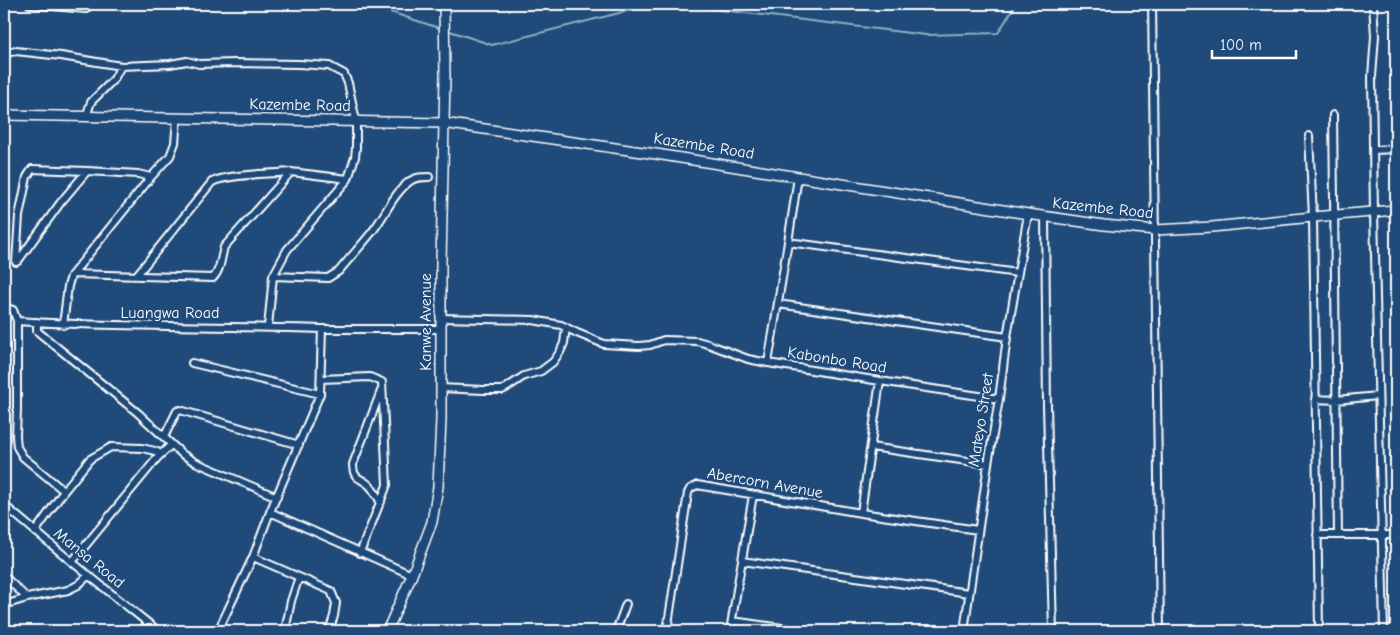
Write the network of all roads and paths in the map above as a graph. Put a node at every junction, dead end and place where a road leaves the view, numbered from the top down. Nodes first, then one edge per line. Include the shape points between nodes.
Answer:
1 (30, 4) edge
2 (444, 4) edge
3 (1152, 4) edge
4 (1373, 4) edge
5 (86, 9) dead end
6 (4, 52) edge
7 (121, 66) junction
8 (4, 115) edge
9 (1333, 115) dead end
10 (86, 117) junction
11 (178, 118) junction
12 (356, 121) junction
13 (443, 123) junction
14 (1309, 136) dead end
15 (1396, 149) edge
16 (1374, 150) junction
17 (87, 171) junction
18 (291, 172) junction
19 (151, 177) junction
20 (429, 177) dead end
21 (798, 177) junction
22 (348, 179) junction
23 (1396, 210) edge
24 (1374, 212) junction
25 (1028, 214) junction
26 (1335, 215) junction
27 (1045, 217) junction
28 (1313, 217) junction
29 (1155, 230) junction
30 (788, 242) junction
31 (1018, 273) junction
32 (73, 274) junction
33 (136, 276) junction
34 (273, 276) junction
35 (778, 304) junction
36 (4, 307) edge
37 (442, 318) junction
38 (17, 322) junction
39 (37, 322) junction
40 (63, 325) junction
41 (268, 327) junction
42 (566, 327) junction
43 (322, 329) junction
44 (442, 329) junction
45 (1007, 337) junction
46 (192, 363) dead end
47 (768, 363) junction
48 (321, 380) junction
49 (880, 381) junction
50 (383, 386) junction
51 (441, 388) junction
52 (320, 394) junction
53 (1378, 396) junction
54 (999, 398) junction
55 (1315, 399) junction
56 (1336, 400) junction
57 (164, 437) junction
58 (171, 445) junction
59 (300, 445) junction
60 (871, 447) junction
61 (161, 454) junction
62 (988, 464) junction
63 (64, 491) junction
64 (753, 495) junction
65 (276, 497) junction
66 (381, 502) junction
67 (4, 505) edge
68 (270, 512) junction
69 (860, 513) junction
70 (978, 530) junction
71 (35, 532) junction
72 (1318, 535) junction
73 (1338, 535) junction
74 (1382, 535) junction
75 (1396, 535) edge
76 (360, 553) junction
77 (253, 557) junction
78 (742, 561) junction
79 (72, 562) junction
80 (412, 575) junction
81 (4, 576) edge
82 (89, 576) junction
83 (299, 577) junction
84 (969, 593) junction
85 (27, 598) junction
86 (626, 604) dead end
87 (4, 605) edge
88 (732, 620) junction
89 (158, 631) edge
90 (218, 631) edge
91 (285, 631) edge
92 (329, 631) edge
93 (387, 631) edge
94 (616, 631) edge
95 (667, 631) edge
96 (730, 631) edge
97 (804, 631) edge
98 (964, 631) edge
99 (1053, 631) edge
100 (1160, 631) edge
101 (1319, 631) edge
102 (1384, 631) edge

1 - 5 street
2 - 13 main road, Kanwe Avenue
3 - 29 street
4 - 16 street
6 - 7 street via 61,56
7 - 10 street via 114,79 91,102
7 - 12 street via 187,61 199,64 329,66 344,74
8 - 10 main road, Kazembe Road
9 - 26 street
10 - 11 main road, Kazembe Road
11 - 12 main road, Kazembe Road
11 - 19 street via 172,152
12 - 13 main road, Kazembe Road
12 - 22 street via 355,157
13 - 21 main road, Kazembe Road
13 - 37 main road, Kanwe Avenue
14 - 28 street
15 - 16 street
16 - 24 street
17 - 17 street via 32,169 27,177 19,216 16,262
17 - 19 street
18 - 22 street
18 - 33 street via 231,177 212,182
18 - 33 street via 224,247 219,269 212,278
19 - 32 street
20 - 34 street via 415,179 404,186 376,227 334,275 328,278
21 - 25 main road, Kazembe Road
21 - 30 street, Kabonbo Road
22 - 34 street via 286,250
23 - 24 main road, Kazembe Road
24 - 26 main road, Kazembe Road
24 - 53 street
25 - 27 main road, Kazembe Road
25 - 31 street, Mateyo Street
26 - 28 main road, Kazembe Road
26 - 56 street
27 - 29 main road, Kazembe Road
27 - 99 street
28 - 29 main road, Kazembe Road
28 - 55 street
29 - 100 street
30 - 31 street
30 - 35 street, Kabonbo Road
31 - 45 street, Mateyo Street
32 - 33 street
32 - 40 street via 68,286
34 - 41 street
35 - 45 street
35 - 47 street, Kabonbo Road
36 - 38 street via 13,310
37 - 42 street via 527,319
37 - 44 main road, Kanwe Avenue
38 - 39 street, Luangwa Road
38 - 63 street via 17,447 23,457
39 - 40 street, Luangwa Road
39 - 57 street via 37,331
40 - 41 street, Luangwa Road
41 - 43 street, Luangwa Road
42 - 47 street via 604,344 640,346 664,340 697,341
42 - 51 street via 564,343 553,362 506,388
43 - 44 street, Luangwa Road
43 - 48 street
44 - 51 main road, Kanwe Avenue
45 - 54 street, Mateyo Street
46 - 52 street
47 - 49 street, Kabonbo Road
48 - 50 street via 370,376 382,382
48 - 52 street
49 - 54 street, Kabonbo Road
49 - 60 street
50 - 66 street via 387,480
50 - 66 street via 353,464 356,477 370,486
51 - 80 main road, Kanwe Avenue via 436,506
52 - 59 street
53 - 56 street
53 - 74 street
54 - 62 street, Mateyo Street
55 - 56 street
55 - 72 street
56 - 73 street
57 - 58 street
57 - 59 street via 179,410
58 - 61 street
58 - 65 street via 195,462
59 - 65 street
60 - 62 street
60 - 69 street
61 - 63 street via 142,448 110,447 90,459
61 - 79 street
62 - 70 street, Mateyo Street
63 - 71 street
64 - 69 street, Abercorn Avenue
64 - 78 street
64 - 95 street, Abercorn Avenue via 697,485 690,489
65 - 68 street
66 - 76 street
67 - 71 street, Mansa Road
68 - 76 street
68 - 77 street
69 - 70 street, Abercorn Avenue
70 - 84 street, Mateyo Street
71 - 79 street, Mansa Road
72 - 73 street
72 - 101 street
73 - 74 street
74 - 75 street
74 - 102 street
76 - 80 street
77 - 83 street
77 - 90 street
78 - 84 street
78 - 88 street
79 - 82 street, Mansa Road
80 - 93 main road, Kanwe Avenue
81 - 85 street
82 - 85 street via 68,590
82 - 89 street, Mansa Road
83 - 91 street
83 - 92 street via 331,591 336,603
84 - 98 street, Mateyo Street
85 - 87 street
86 - 94 street
88 - 96 street
88 - 97 street

